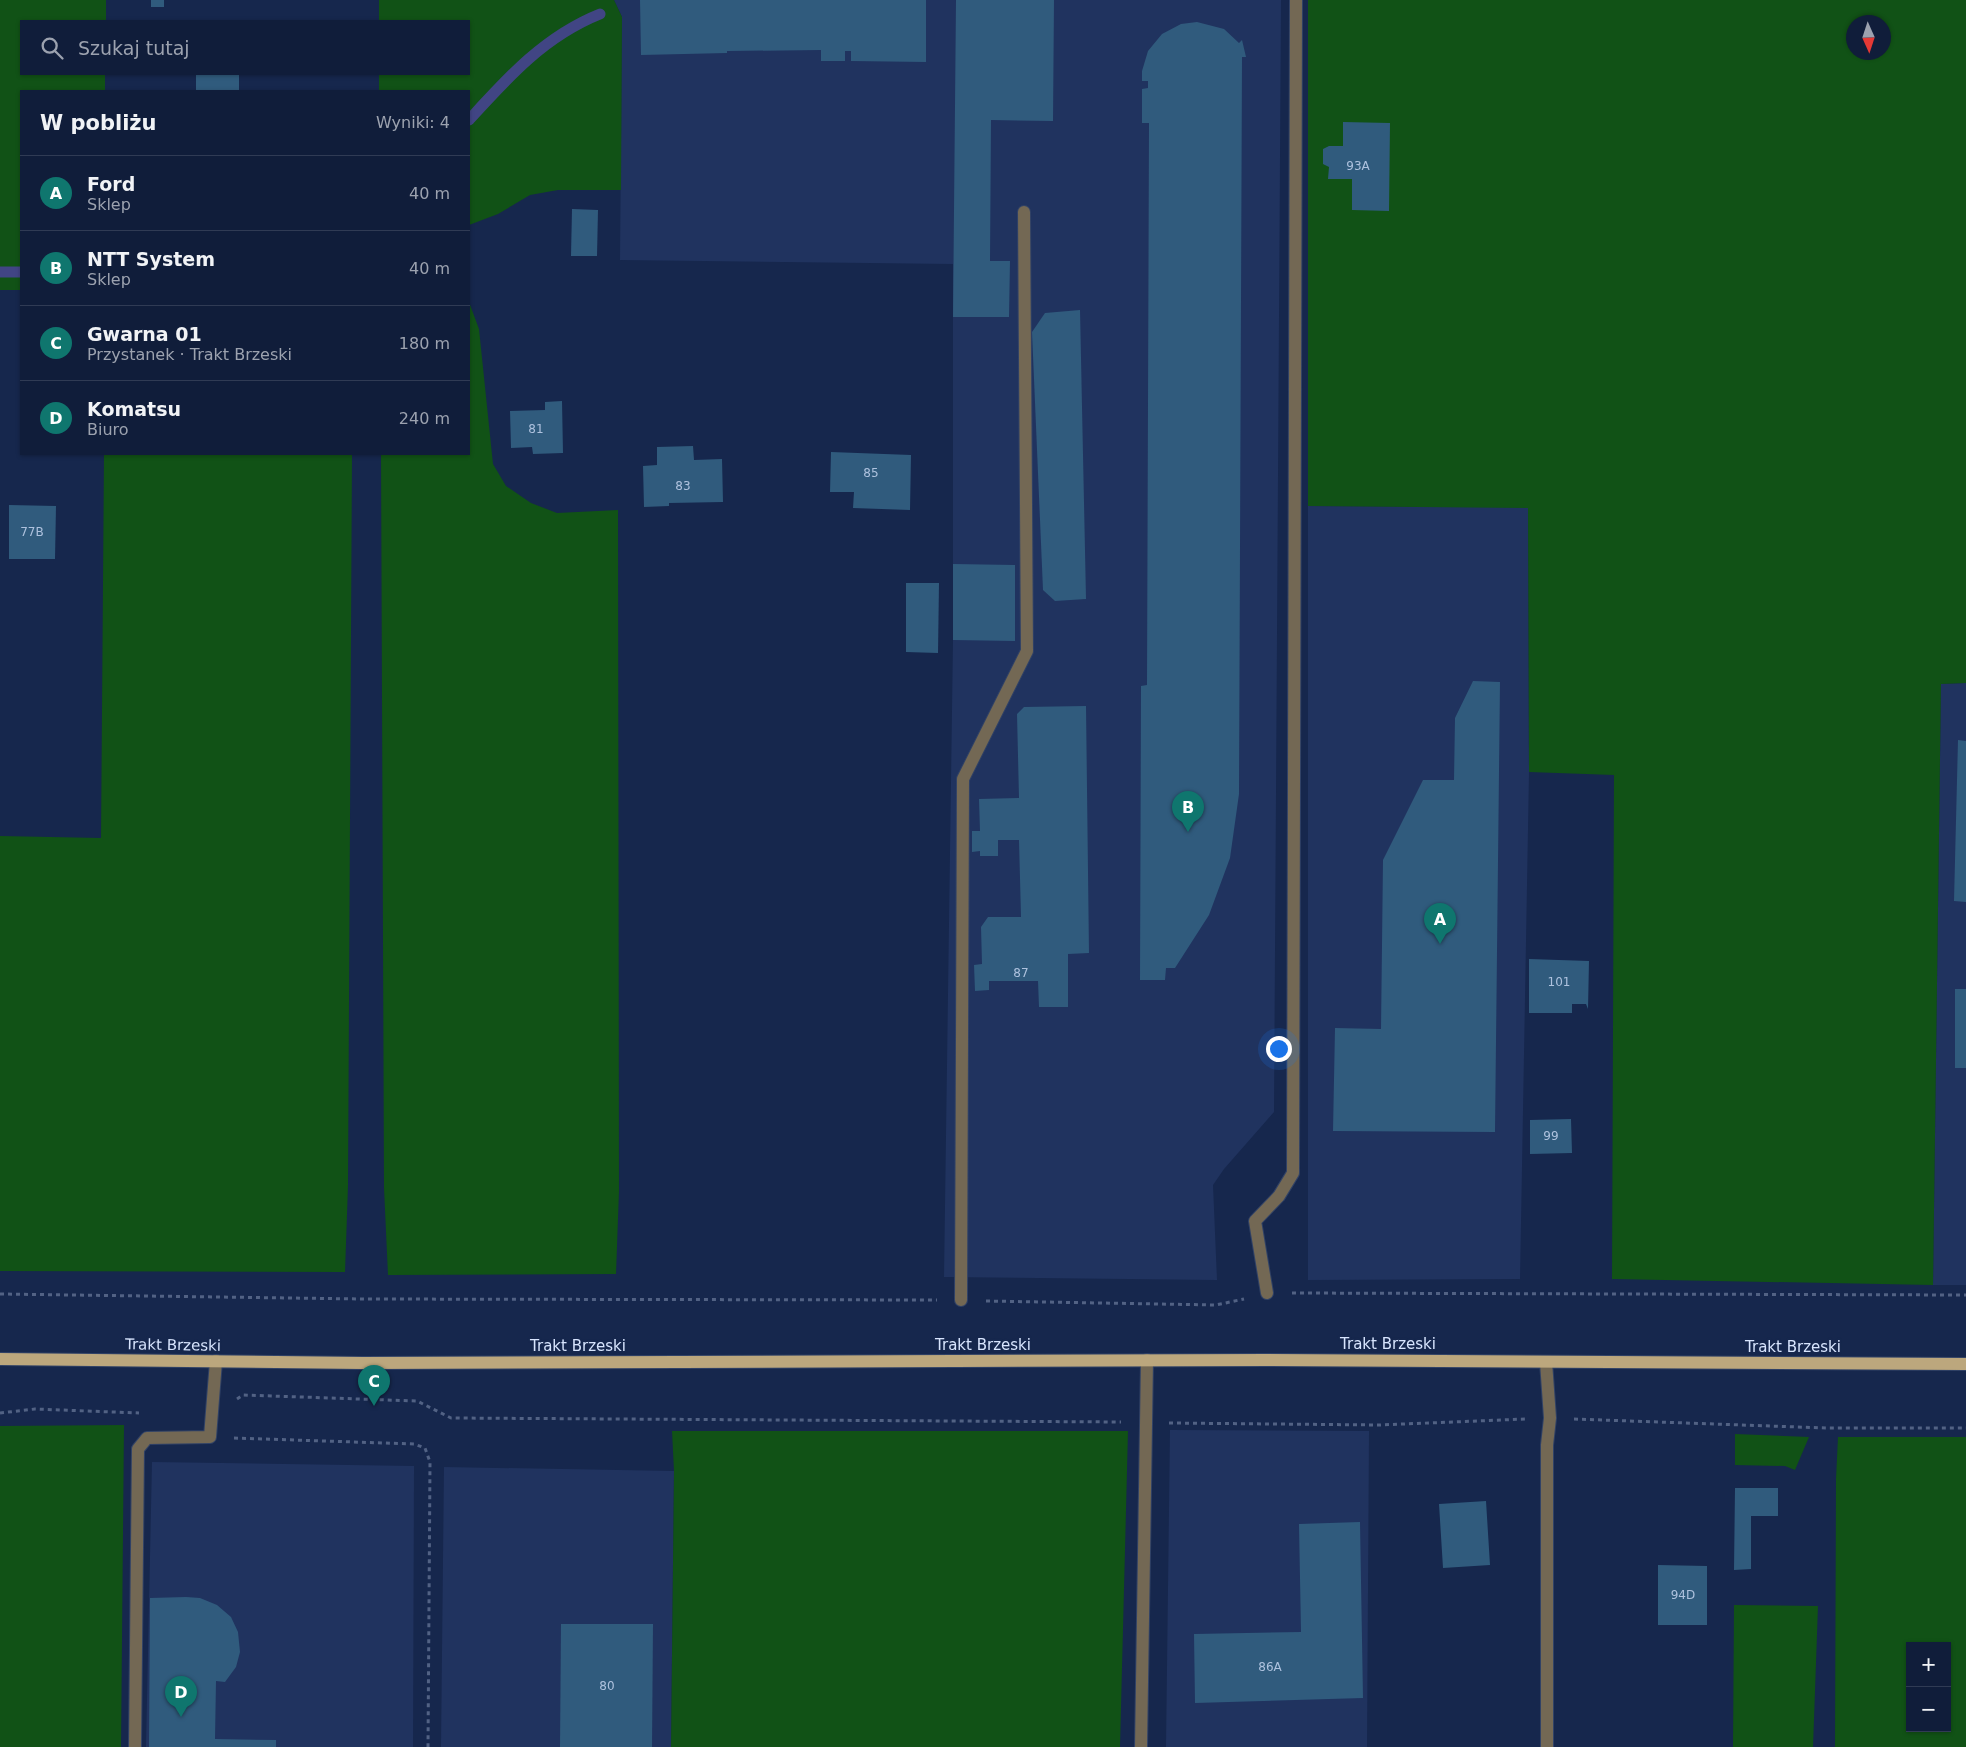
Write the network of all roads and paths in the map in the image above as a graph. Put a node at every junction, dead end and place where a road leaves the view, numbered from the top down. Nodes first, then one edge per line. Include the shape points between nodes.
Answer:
1 (1296, 0) edge
2 (1024, 212) dead end
3 (1267, 1293) dead end
4 (961, 1300) dead end
5 (0, 1359) edge
6 (1147, 1360) junction
7 (216, 1361) junction
8 (1546, 1362) junction
9 (1966, 1364) edge
10 (0, 1413) edge
11 (143, 1413) dead end
12 (211, 1416) junction
13 (1550, 1418) junction
14 (1145, 1422) junction
15 (1966, 1428) edge
16 (210, 1437) junction
17 (135, 1747) edge
18 (428, 1747) edge
19 (1141, 1747) edge
20 (1547, 1747) edge

1 - 3 lane via 1293,1173 1279,1196 1255,1221
2 - 4 lane via 1027,652 963,779
5 - 7 main road, Trakt Brzeski
6 - 7 main road, Trakt Brzeski
6 - 8 main road, Trakt Brzeski
6 - 14 lane
7 - 12 lane
8 - 9 main road, Trakt Brzeski
8 - 13 lane
10 - 11 path via 35,1409
12 - 14 path via 243,1395 417,1400 451,1418
12 - 16 lane
13 - 14 path via 1379,1425
13 - 15 path via 1826,1428
13 - 20 lane via 1547,1445
14 - 19 lane
16 - 17 lane via 147,1438 138,1449
16 - 18 path via 414,1444 425,1448 430,1462

